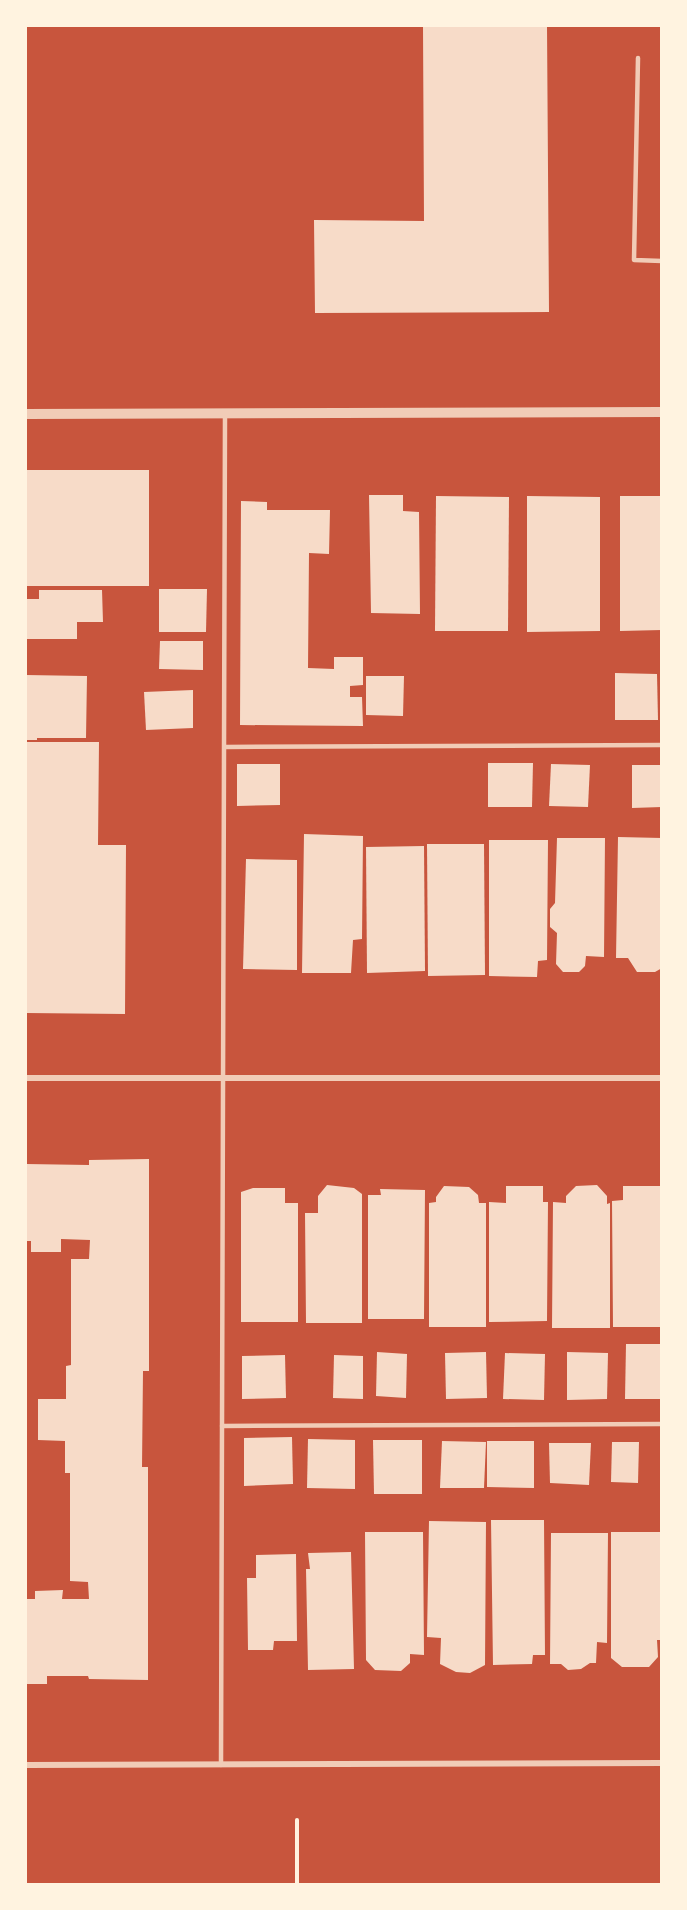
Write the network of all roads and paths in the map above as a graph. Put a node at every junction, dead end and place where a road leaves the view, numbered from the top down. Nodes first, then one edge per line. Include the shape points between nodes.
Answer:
1 (638, 58) dead end
2 (662, 261) edge
3 (662, 412) edge
4 (26, 414) edge
5 (225, 414) junction
6 (662, 745) edge
7 (225, 747) junction
8 (26, 1078) edge
9 (222, 1078) junction
10 (662, 1078) edge
11 (662, 1424) edge
12 (222, 1426) junction
13 (662, 1763) edge
14 (26, 1765) edge
15 (221, 1765) junction
16 (297, 1820) dead end
17 (297, 1884) edge

1 - 2 lane via 634,260
3 - 5 street
4 - 5 street
5 - 7 lane
6 - 7 lane
7 - 9 lane
8 - 9 street
9 - 10 street
9 - 12 lane
11 - 12 lane
12 - 15 lane
13 - 15 street
14 - 15 street
16 - 17 path

